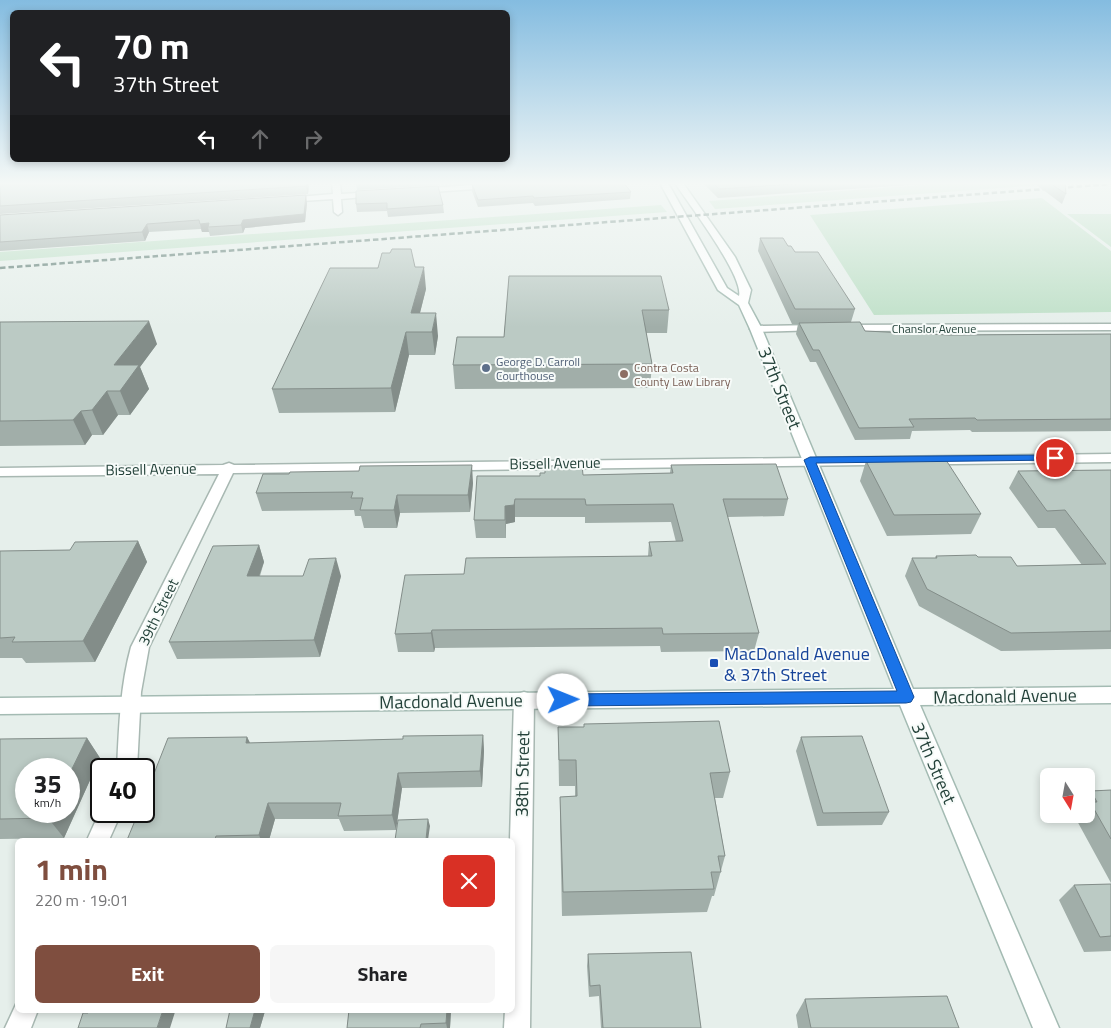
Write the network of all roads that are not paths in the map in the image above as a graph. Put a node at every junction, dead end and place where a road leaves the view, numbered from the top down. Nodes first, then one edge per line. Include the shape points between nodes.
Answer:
1 (690, 231) edge
2 (713, 231) edge
3 (744, 303) junction
4 (1111, 327) edge
5 (756, 329) junction
6 (1111, 458) edge
7 (810, 460) junction
8 (229, 468) junction
9 (0, 472) edge
10 (1111, 695) edge
11 (906, 697) junction
12 (524, 700) junction
13 (131, 704) junction
14 (0, 706) edge
15 (129, 758) edge
16 (106, 823) edge
17 (99, 838) edge
18 (24, 1013) edge
19 (18, 1028) edge
20 (517, 1028) edge
21 (1046, 1028) edge

1 - 3 street via 723,290
2 - 3 street, 37th Street via 746,290
3 - 5 street, 37th Street
4 - 5 street, Chanslor Avenue
5 - 7 street, 37th Street
6 - 7 street, Bissell Avenue
7 - 8 street, Bissell Avenue
7 - 11 street, 37th Street
8 - 9 street, Bissell Avenue
8 - 13 street, 39th Street via 140,647
10 - 11 street, Macdonald Avenue
11 - 12 street, Macdonald Avenue
11 - 21 street, 37th Street
12 - 13 street, Macdonald Avenue
12 - 20 street, 38th Street
13 - 14 street, Macdonald Avenue
13 - 15 street, 39th Street
16 - 17 street
18 - 19 street

